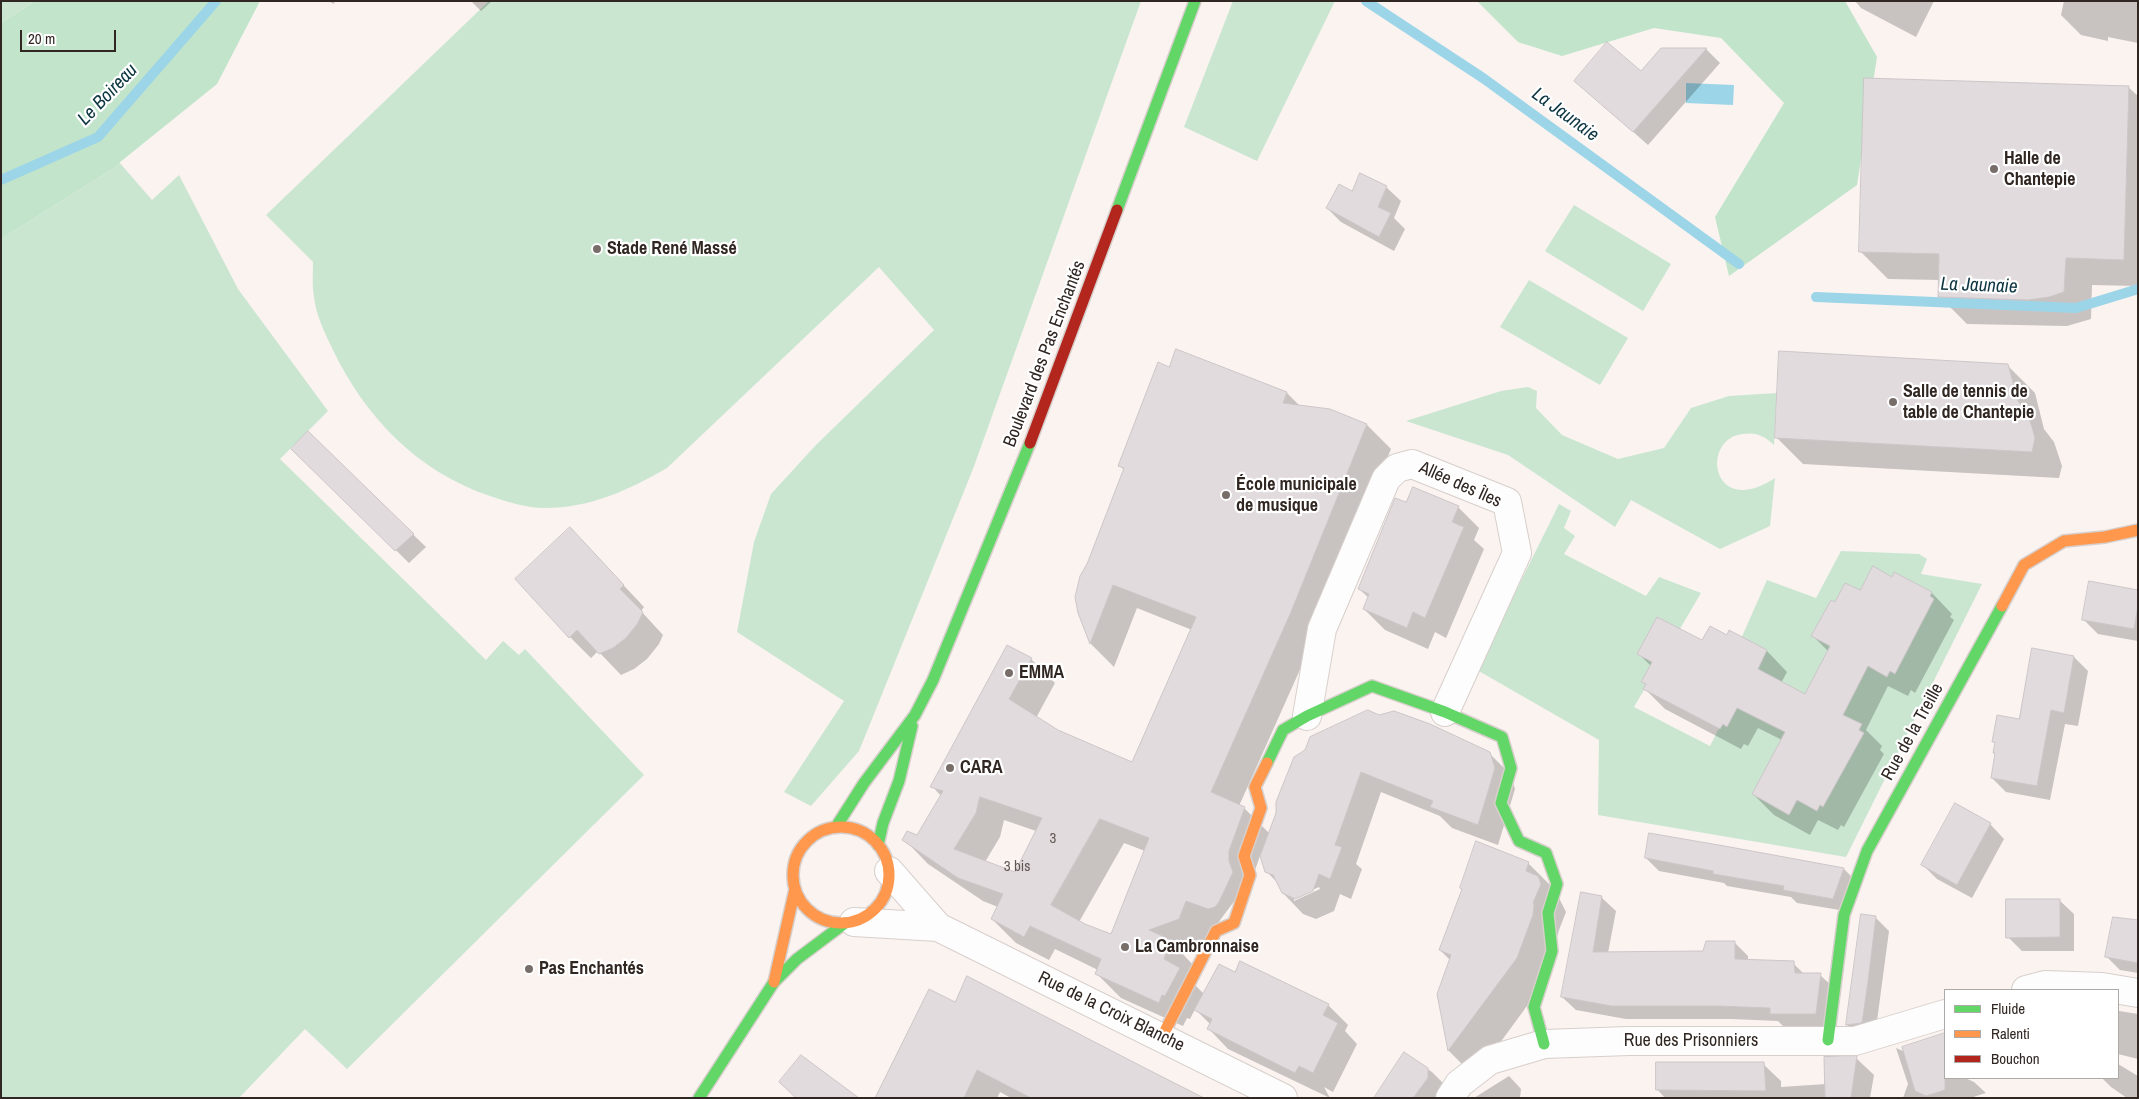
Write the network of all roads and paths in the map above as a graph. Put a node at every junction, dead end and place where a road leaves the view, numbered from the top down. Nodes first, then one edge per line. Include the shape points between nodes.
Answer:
1 (1195, 1) edge
2 (2138, 530) edge
3 (1444, 712) junction
4 (915, 714) junction
5 (1307, 716) junction
6 (836, 827) junction
7 (878, 845) junction
8 (889, 871) junction
9 (795, 889) junction
10 (850, 922) junction
11 (938, 926) junction
12 (774, 982) junction
13 (2030, 989) edge
14 (2114, 989) edge
15 (2119, 990) edge
16 (2138, 993) edge
17 (1944, 1014) edge
18 (1162, 1037) junction
19 (1828, 1040) junction
20 (1544, 1044) junction
21 (699, 1098) edge
22 (1283, 1098) edge
23 (1450, 1098) edge

1 - 4 main road, Boulevard des Pas Enchantés via 1023,462
2 - 19 main road, Rue de la Treille via 2105,537 2064,540 2024,565 1867,851 1844,915
3 - 5 main road via 1372,686
3 - 5 street, Allée des Îles via 1517,553 1507,502 1412,464 1397,468 1386,479 1322,629
3 - 20 main road via 1502,737 1511,768 1501,803 1519,841 1546,853 1556,884 1548,913 1552,952 1534,1007
4 - 6 main road, Boulevard des Pas Enchantés
4 - 7 main road, Boulevard des Pas Enchantés via 899,781
5 - 18 main road via 1283,730 1255,787 1261,808 1244,856 1250,875 1234,923 1216,931
6 - 7 main road via 855,829
6 - 9 main road via 819,833 804,844 795,861
7 - 8 main road
8 - 10 main road via 883,898 871,913
8 - 11 street, Rue de la Croix Blanche
9 - 10 main road via 803,906 818,918 836,923
9 - 12 main road
10 - 11 street, Rue de la Croix Blanche
10 - 12 main road via 797,959
11 - 18 street, Rue de la Croix Blanche
12 - 21 main road
13 - 14 street via 2044,985
15 - 16 street
17 - 19 street, Rue des Prisonniers via 1855,1041
18 - 22 street, Rue de la Croix Blanche
19 - 20 street, Rue des Prisonniers
20 - 23 street, Rue des Prisonniers via 1490,1060 1459,1084

